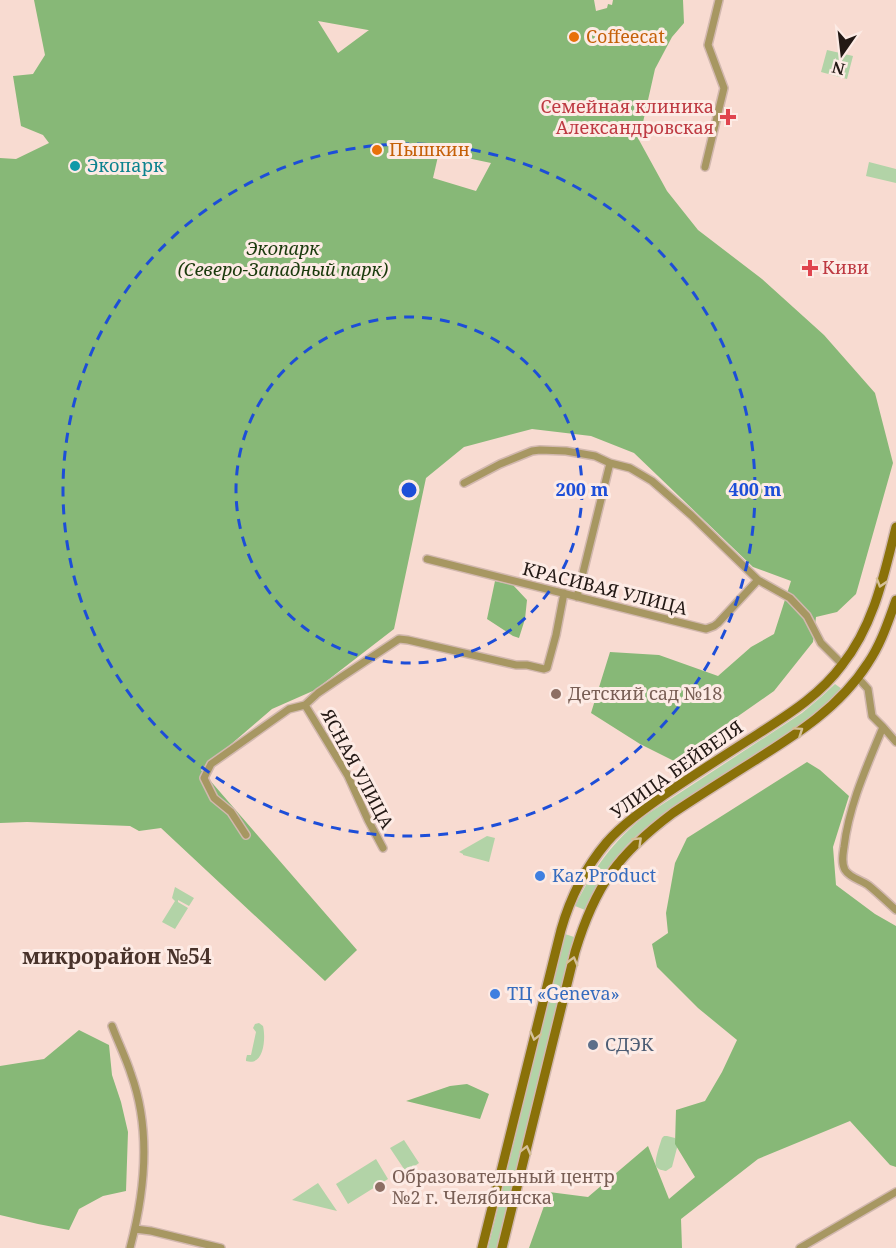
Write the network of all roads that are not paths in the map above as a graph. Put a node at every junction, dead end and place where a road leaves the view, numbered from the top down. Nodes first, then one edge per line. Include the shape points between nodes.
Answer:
1 (719, 0) edge
2 (705, 167) dead end
3 (610, 463) junction
4 (464, 483) dead end
5 (896, 527) edge
6 (427, 559) dead end
7 (758, 580) junction
8 (564, 594) junction
9 (577, 597) junction
10 (896, 600) edge
11 (843, 665) junction
12 (858, 678) junction
13 (305, 705) junction
14 (884, 727) junction
15 (896, 742) edge
16 (246, 835) dead end
17 (382, 848) dead end
18 (896, 910) edge
19 (564, 918) junction
20 (584, 924) junction
21 (112, 1026) dead end
22 (896, 1192) edge
23 (135, 1229) junction
24 (130, 1248) edge
25 (221, 1248) edge
26 (482, 1248) edge
27 (502, 1248) edge
28 (800, 1248) edge

1 - 2 street via 708,45 724,88
3 - 4 street via 566,451 532,451
3 - 7 street via 630,468 652,482
3 - 9 street
5 -> 11 main road, УЛИЦА БЕЙВЕЛЯ via 874,607
6 - 8 street, КРАСИВАЯ УЛИЦА
7 - 9 street, КРАСИВАЯ УЛИЦА via 718,623 706,629
7 - 11 street via 790,598 807,616 821,643
8 - 9 street, КРАСИВАЯ УЛИЦА
8 - 13 street via 548,666 544,669 399,639
10 - 12 main road, УЛИЦА БЕЙВЕЛЯ via 878,646
11 - 12 main road
11 - 19 main road, УЛИЦА БЕЙВЕЛЯ via 789,715 639,812 592,862
12 - 14 street via 868,689 872,716
20 -> 12 main road, УЛИЦА БЕЙВЕЛЯ via 610,873 643,836 807,726
13 - 16 street via 289,709 211,764 204,778 214,798 231,812
13 - 17 street, ЯСНАЯ УЛИЦА via 348,776
14 - 15 street
14 - 18 street via 858,788 842,860 850,875 866,883
19 - 20 main road
19 -> 26 main road, УЛИЦА БЕЙВЕЛЯ
27 -> 20 main road, УЛИЦА БЕЙВЕЛЯ
21 - 23 street via 132,1075 142,1119 144,1140
22 - 28 street
23 - 24 street
23 - 25 street

